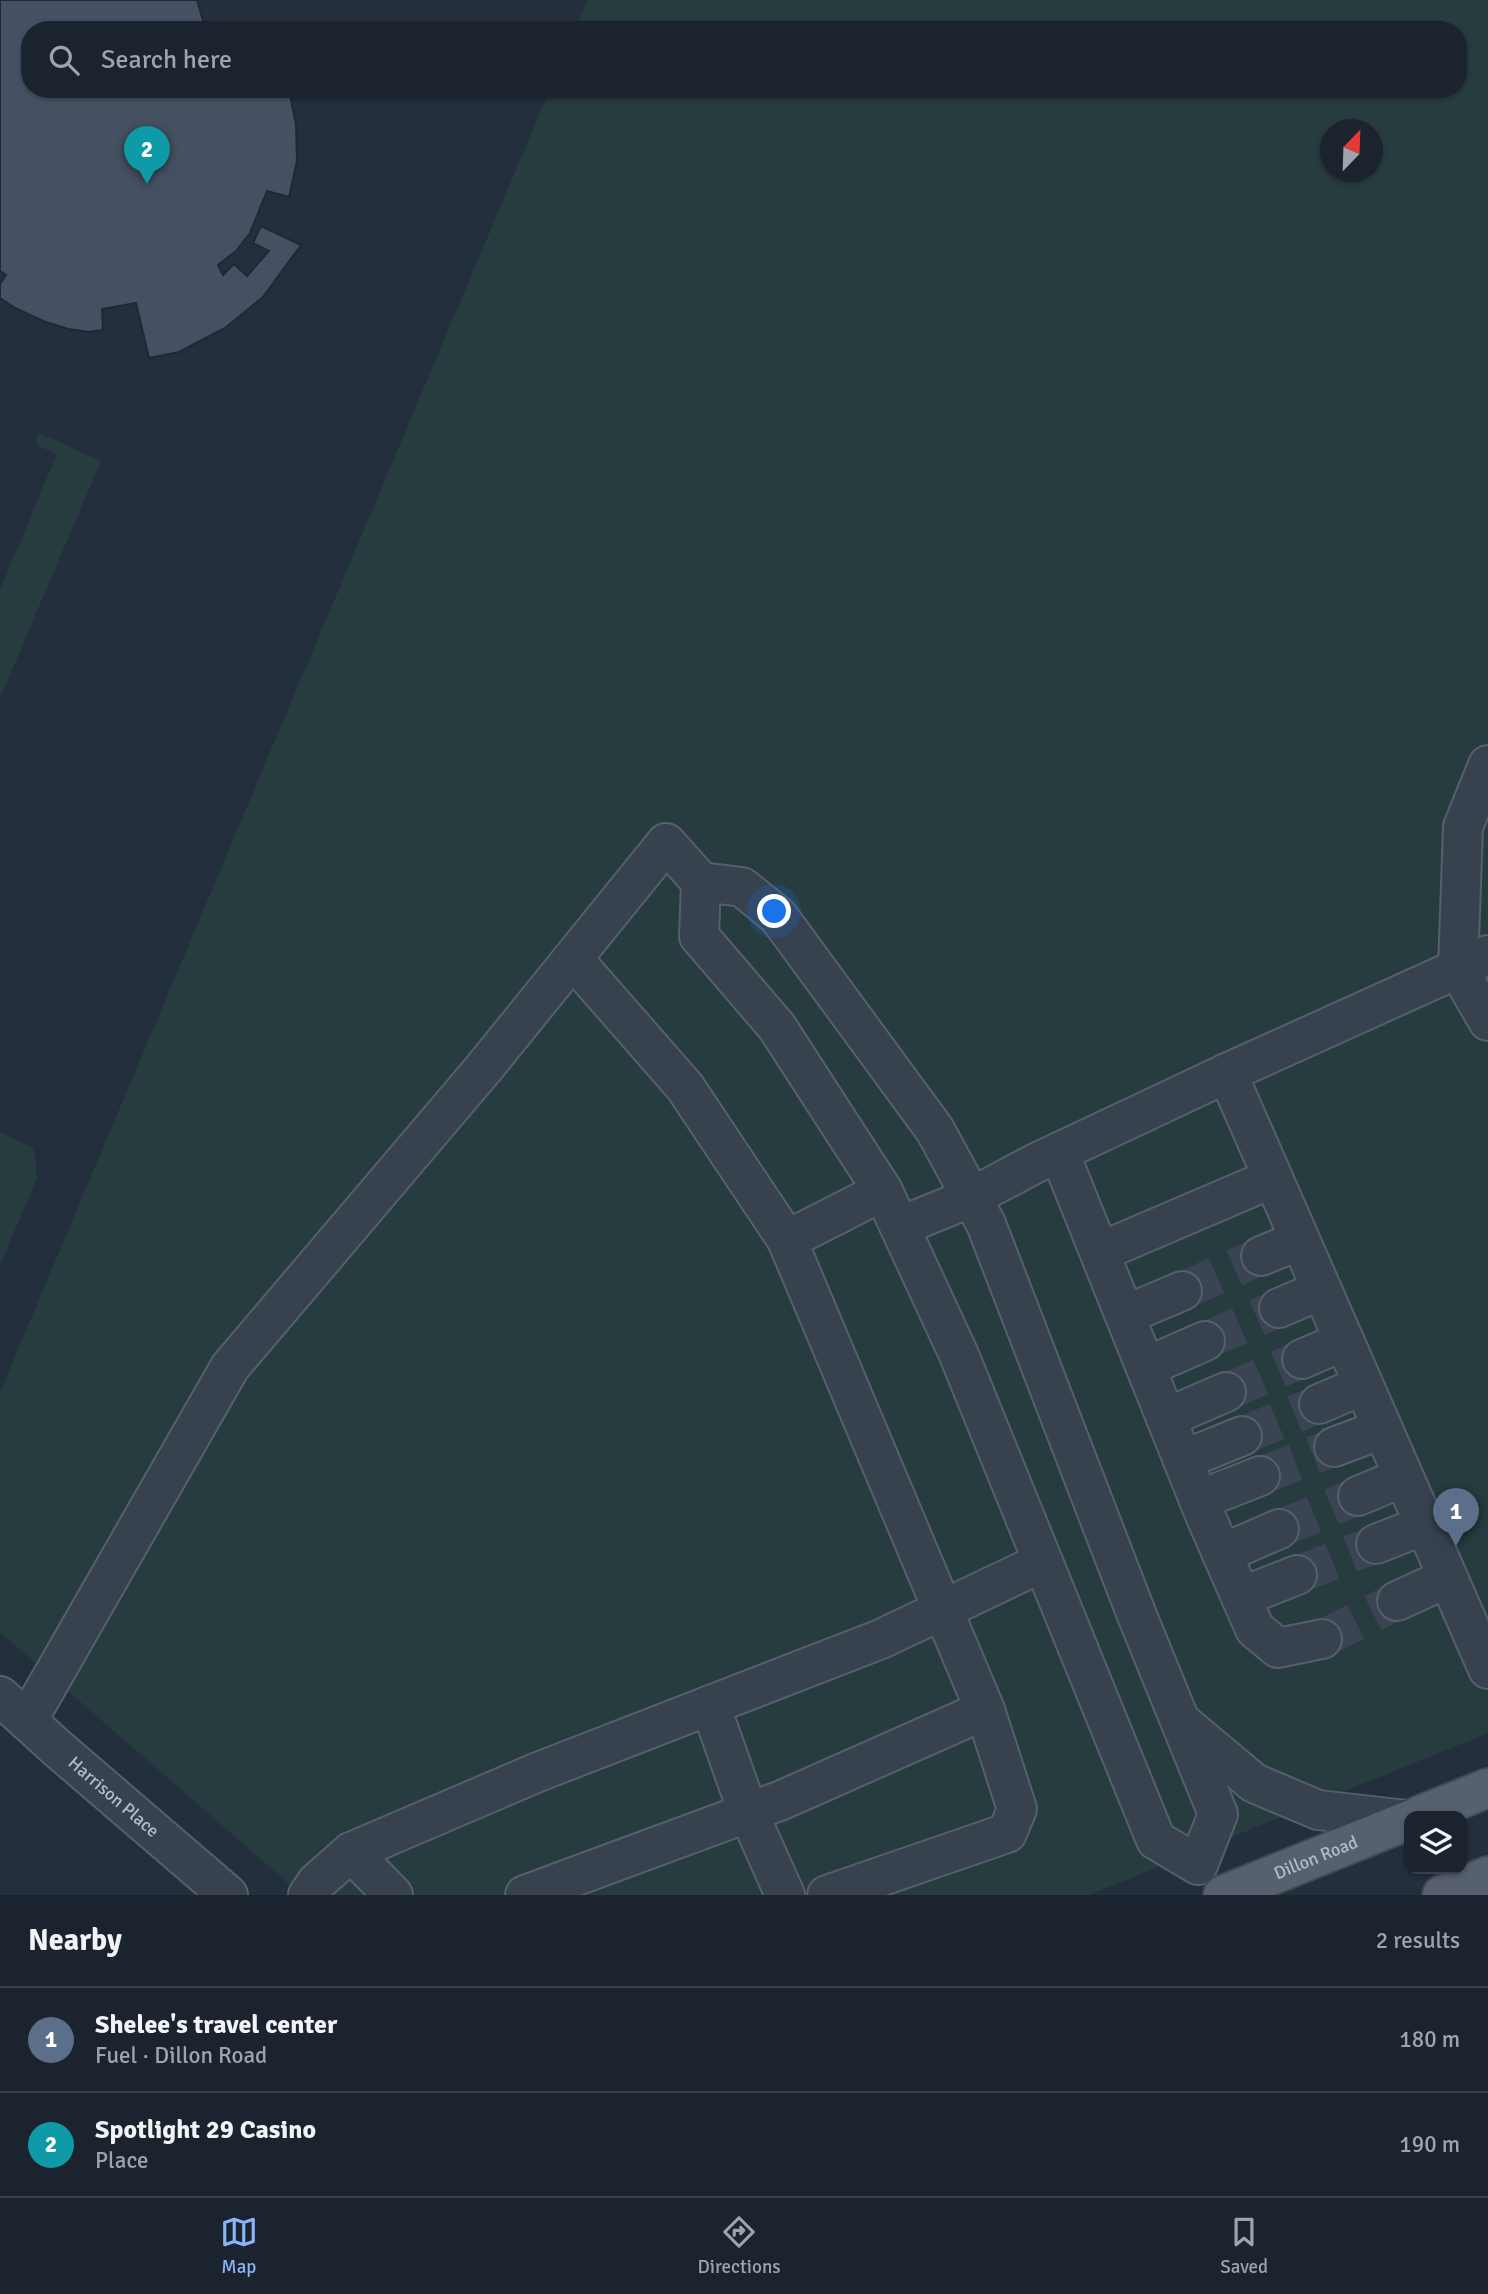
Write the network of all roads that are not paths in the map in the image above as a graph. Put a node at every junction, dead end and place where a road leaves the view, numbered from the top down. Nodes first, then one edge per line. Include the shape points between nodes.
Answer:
1 (1488, 765) edge
2 (1488, 847) edge
3 (701, 882) junction
4 (1460, 898) junction
5 (573, 959) junction
6 (1473, 962) edge
7 (1488, 1021) edge
8 (1227, 1073) junction
9 (1059, 1152) junction
10 (1273, 1178) junction
11 (883, 1191) junction
12 (972, 1197) junction
13 (901, 1226) junction
14 (787, 1240) junction
15 (1300, 1240) junction
16 (1100, 1252) junction
17 (1261, 1256) tunnel mouth
18 (1321, 1290) junction
19 (1182, 1291) tunnel mouth
20 (1279, 1308) tunnel mouth
21 (1125, 1315) junction
22 (1205, 1341) tunnel mouth
23 (1344, 1341) junction
24 (1302, 1359) tunnel mouth
25 (1146, 1367) junction
26 (1363, 1385) junction
27 (1226, 1392) tunnel mouth
28 (1319, 1404) tunnel mouth
29 (1166, 1418) junction
30 (1382, 1429) junction
31 (1242, 1436) tunnel mouth
32 (1334, 1447) tunnel mouth
33 (1183, 1460) junction
34 (1260, 1476) tunnel mouth
35 (1403, 1477) junction
36 (1358, 1496) tunnel mouth
37 (1199, 1500) junction
38 (1424, 1525) junction
39 (1279, 1529) tunnel mouth
40 (1376, 1544) tunnel mouth
41 (1222, 1554) junction
42 (1043, 1562) junction
43 (1297, 1575) tunnel mouth
44 (1447, 1578) junction
45 (1241, 1597) junction
46 (1397, 1601) tunnel mouth
47 (944, 1609) junction
48 (1322, 1639) tunnel mouth
49 (1488, 1669) edge
50 (710, 1705) junction
51 (14, 1709) edge
52 (985, 1710) junction
53 (1180, 1721) junction
54 (1488, 1788) edge
55 (1431, 1811) edge
56 (748, 1812) junction
57 (1404, 1818) edge
58 (1404, 1822) edge
59 (351, 1852) junction
60 (1488, 1876) edge
61 (1207, 1880) edge
62 (229, 1895) edge
63 (308, 1895) edge
64 (394, 1895) edge
65 (525, 1895) edge
66 (785, 1895) edge
67 (827, 1895) edge
68 (1223, 1895) edge
69 (1442, 1895) edge

1 - 4 street via 1463,827
2 - 4 street
3 - 5 street via 667,843
3 - 11 street via 699,936 777,1027
3 - 12 street via 742,887 778,916 935,1130
4 - 6 street
5 - 14 street via 685,1087
5 - 51 street via 230,1367
6 - 7 street
6 - 8 street
8 - 9 street
8 - 10 street
9 - 12 street
9 - 16 street
10 - 15 street
10 - 16 street
11 - 13 street
11 - 14 street
12 - 13 street
12 - 53 street
13 - 42 street
14 - 47 street
15 - 17 street
15 - 18 street
16 - 21 street
18 - 20 street
18 - 23 street
19 - 21 street
21 - 25 street
22 - 25 street
23 - 24 street
23 - 26 street
25 - 29 street
26 - 28 street
26 - 30 street
27 - 29 street
29 - 33 street
30 - 32 street
30 - 35 street
31 - 33 street
33 - 37 street
34 - 37 street
35 - 36 street
35 - 38 street
37 - 41 street
38 - 40 street
38 - 44 street
39 - 41 street
41 - 45 street
42 - 47 street
42 - 61 street via 1156,1840
43 - 45 street
44 - 46 street
44 - 49 street
45 - 48 street via 1255,1629 1278,1648
47 - 50 street via 881,1639
47 - 52 street
50 - 56 street
50 - 59 street
51 - 62 street, Harrison Place
52 - 56 street
52 - 67 street via 1017,1809 1007,1833
53 - 57 street via 1254,1783 1318,1810
53 - 61 street via 1218,1814
54 - 55 main road, Dillon Road
56 - 65 street
56 - 66 street
58 - 68 main road, Dillon Road
59 - 63 street
59 - 64 street
60 - 69 main road

